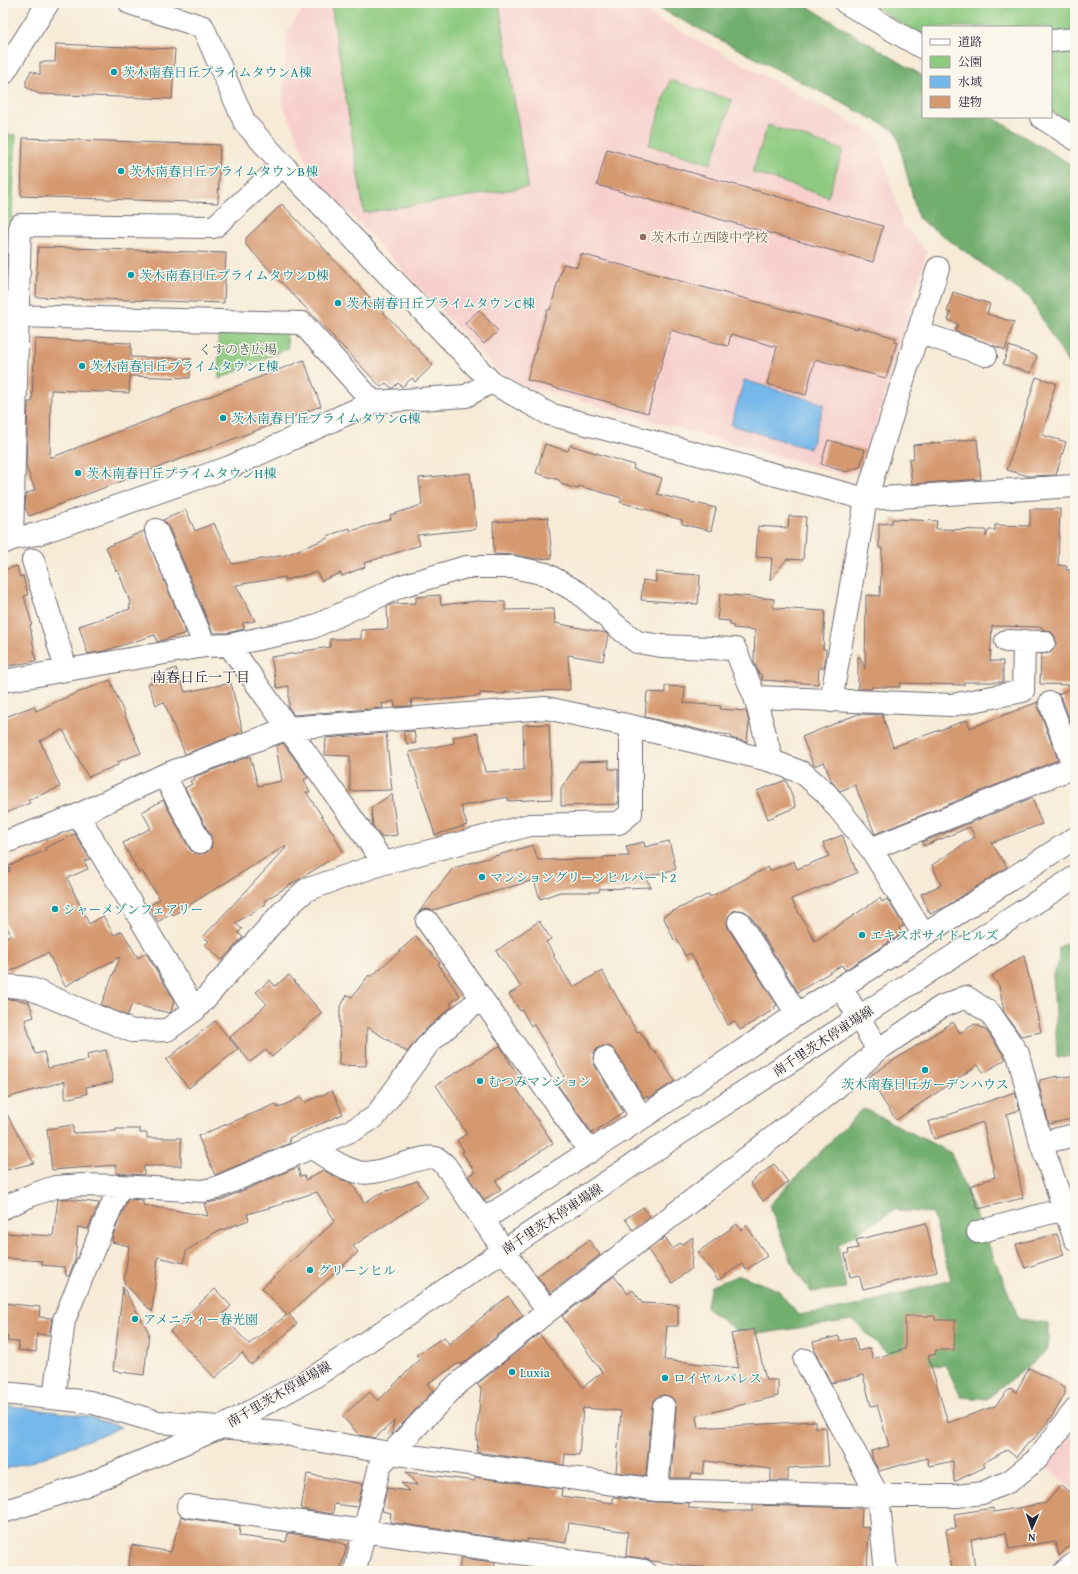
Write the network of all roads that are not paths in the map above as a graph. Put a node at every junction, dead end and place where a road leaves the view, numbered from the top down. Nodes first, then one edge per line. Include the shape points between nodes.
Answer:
1 (48, 3) edge
2 (130, 3) edge
3 (846, 3) edge
4 (922, 47) edge
5 (3, 74) edge
6 (1043, 118) edge
7 (1073, 136) edge
8 (283, 165) junction
9 (938, 268) dead end
10 (17, 316) junction
11 (918, 332) junction
12 (986, 355) dead end
13 (491, 382) junction
14 (373, 402) junction
15 (1075, 486) edge
16 (866, 499) junction
17 (156, 530) dead end
18 (8, 541) edge
19 (33, 560) dead end
20 (1025, 641) dead end
21 (229, 645) junction
22 (205, 646) junction
23 (66, 669) junction
24 (3, 681) edge
25 (755, 698) junction
26 (831, 701) junction
27 (1050, 703) dead end
28 (631, 726) junction
29 (288, 728) junction
30 (772, 761) junction
31 (1074, 768) edge
32 (164, 775) junction
33 (78, 815) junction
34 (1075, 838) edge
35 (200, 842) dead end
36 (3, 844) edge
37 (871, 849) junction
38 (384, 863) junction
39 (1075, 877) edge
40 (427, 921) dead end
41 (739, 922) dead end
42 (924, 935) junction
43 (3, 988) edge
44 (841, 988) junction
45 (481, 998) junction
46 (194, 1010) junction
47 (797, 1014) junction
48 (859, 1018) junction
49 (878, 1050) junction
50 (605, 1058) dead end
51 (642, 1118) junction
52 (1075, 1135) edge
53 (1041, 1143) junction
54 (312, 1148) junction
55 (590, 1152) junction
56 (120, 1186) junction
57 (1070, 1205) edge
58 (3, 1208) edge
59 (484, 1219) junction
60 (978, 1232) dead end
61 (1075, 1239) edge
62 (503, 1251) junction
63 (548, 1311) junction
64 (805, 1360) dead end
65 (3, 1393) edge
66 (54, 1398) junction
67 (664, 1407) dead end
68 (1075, 1410) edge
69 (222, 1427) junction
70 (390, 1453) junction
71 (657, 1490) junction
72 (878, 1496) junction
73 (188, 1506) dead end
74 (3, 1512) edge
75 (365, 1532) junction
76 (1075, 1563) edge
77 (355, 1571) edge
78 (644, 1571) edge
79 (886, 1571) edge
80 (1065, 1571) edge

1 - 5 street
2 - 8 street via 203,27 245,123
3 - 4 street
6 - 7 street
8 - 10 street via 214,227 20,225
8 - 13 street
9 - 11 street
10 - 14 street via 302,323
10 - 18 street
11 - 12 street
11 - 16 street
13 - 14 street via 466,396
13 - 16 street via 549,414
14 - 18 street via 230,467 37,534
15 - 16 street
16 - 26 street
17 - 22 street
19 - 23 street
20 - 26 street via 1023,691 952,705
21 - 22 street
21 - 25 street via 311,628 401,586 466,568 513,567 546,574 579,593 637,642 661,646 735,649
21 - 29 street
22 - 23 street
23 - 24 street
25 - 26 street
25 - 30 street
27 - 31 street
28 - 29 street via 546,708
28 - 30 street
28 - 38 street via 631,813 619,823 530,825
29 - 32 street
29 - 38 street
30 - 37 street via 803,773 826,792
31 - 37 street
32 - 33 street
32 - 35 street
33 - 36 street
33 - 46 street
34 - 42 street
37 - 42 street
38 - 46 street via 306,890 284,910
39 - 48 street, 南千里茨木停車場線
40 - 45 street
41 - 47 street
42 - 44 street
43 - 46 street via 30,988 132,1031 167,1030
44 - 47 street
44 - 48 street
45 - 54 street via 428,1043 376,1117 355,1130
45 - 55 street
47 - 51 street
48 - 49 street
48 - 62 street, 南千里茨木停車場線
49 - 53 street via 941,1007 966,997 990,1013 1018,1054
49 - 63 street via 831,1092 720,1180
50 - 51 street
51 - 55 street
52 - 53 street
53 - 57 street
54 - 56 street via 203,1191
54 - 59 street via 359,1173 375,1173 428,1157 438,1159
55 - 59 street
56 - 58 street via 54,1187
56 - 66 street via 64,1320
57 - 60 street
57 - 61 street
59 - 62 street
62 - 63 street
62 - 69 street, 南千里茨木停車場線 via 314,1377
63 - 70 street via 455,1386
64 - 72 street
65 - 66 street
66 - 69 street via 90,1402 158,1422
67 - 71 street
68 - 72 street via 1037,1459 1010,1481 982,1493 957,1496
69 - 70 street via 280,1432
69 - 74 street, 南千里茨木停車場線 via 86,1485
70 - 71 street
70 - 75 street via 380,1465
71 - 72 street
72 - 79 street
73 - 75 street
75 - 77 street
75 - 78 street
76 - 80 street

